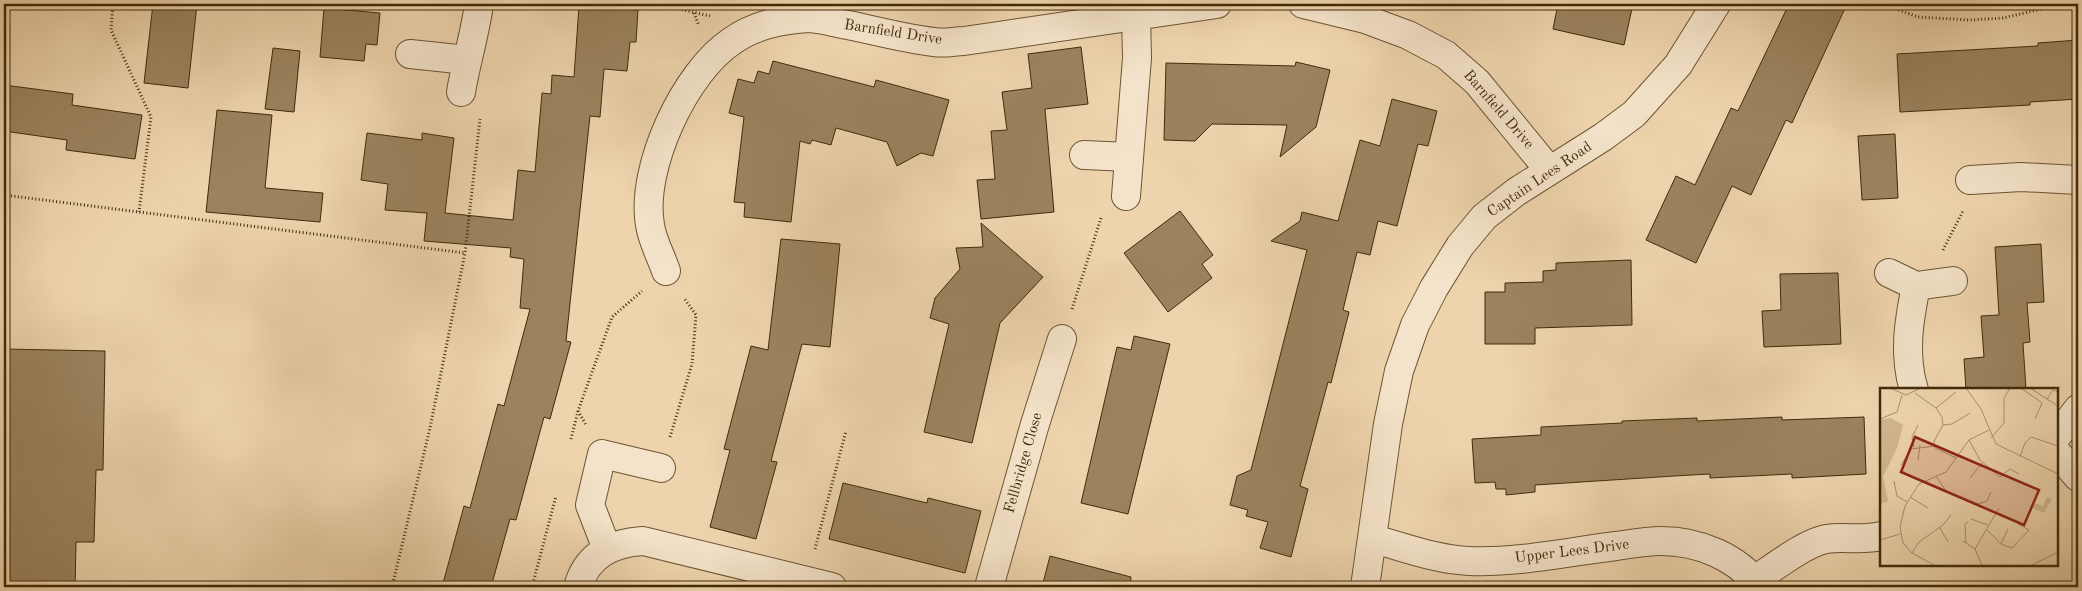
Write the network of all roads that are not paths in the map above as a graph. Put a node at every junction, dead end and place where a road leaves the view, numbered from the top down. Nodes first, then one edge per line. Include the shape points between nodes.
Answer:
1 (479, 4) edge
2 (1216, 4) edge
3 (1303, 4) edge
4 (1716, 4) edge
5 (1136, 14) junction
6 (410, 54) dead end
7 (467, 60) junction
8 (461, 92) road end
9 (1084, 155) dead end
10 (1129, 157) junction
11 (1549, 170) junction
12 (1975, 180) road end
13 (2078, 180) edge
14 (1126, 196) road end
15 (666, 271) road end
16 (1889, 273) dead end
17 (1953, 281) dead end
18 (1920, 285) junction
19 (1062, 339) road end
20 (1914, 388) edge
21 (2078, 409) edge
22 (2057, 436) edge
23 (2057, 453) edge
24 (661, 468) road end
25 (2078, 477) edge
26 (1880, 536) edge
27 (1373, 539) junction
28 (607, 549) junction
29 (1757, 584) edge
30 (578, 587) edge
31 (832, 587) edge
32 (990, 587) edge
33 (1365, 587) edge

1 - 7 street
2 - 5 street, Barnfield Drive
3 - 11 street, Barnfield Drive via 1365,19 1446,54 1477,82
4 - 11 street, Captain Lees Road via 1678,66 1634,114
5 - 10 street via 1138,58
5 - 15 street, Barnfield Drive via 936,43 810,18 782,20 757,27 731,41 704,67 674,114 663,141 650,188 650,225
6 - 7 street
7 - 8 street
9 - 10 street
10 - 14 street
11 - 27 street, Captain Lees Road via 1484,217 1449,263 1415,325 1399,371 1388,424
12 - 13 street via 2021,177
16 - 18 street
17 - 18 street
18 - 20 street via 1908,330
19 - 32 street, Fellbridge Close via 1034,424
21 - 22 street
23 - 25 street
24 - 28 street via 602,454 590,505
26 - 29 street via 1826,539 1799,551
27 - 29 street, Upper Lees Drive via 1467,561 1503,560 1660,541 1687,543 1735,562
27 - 33 street, Captain Lees Road
28 - 30 street via 588,565
28 - 31 street via 624,542 643,541

